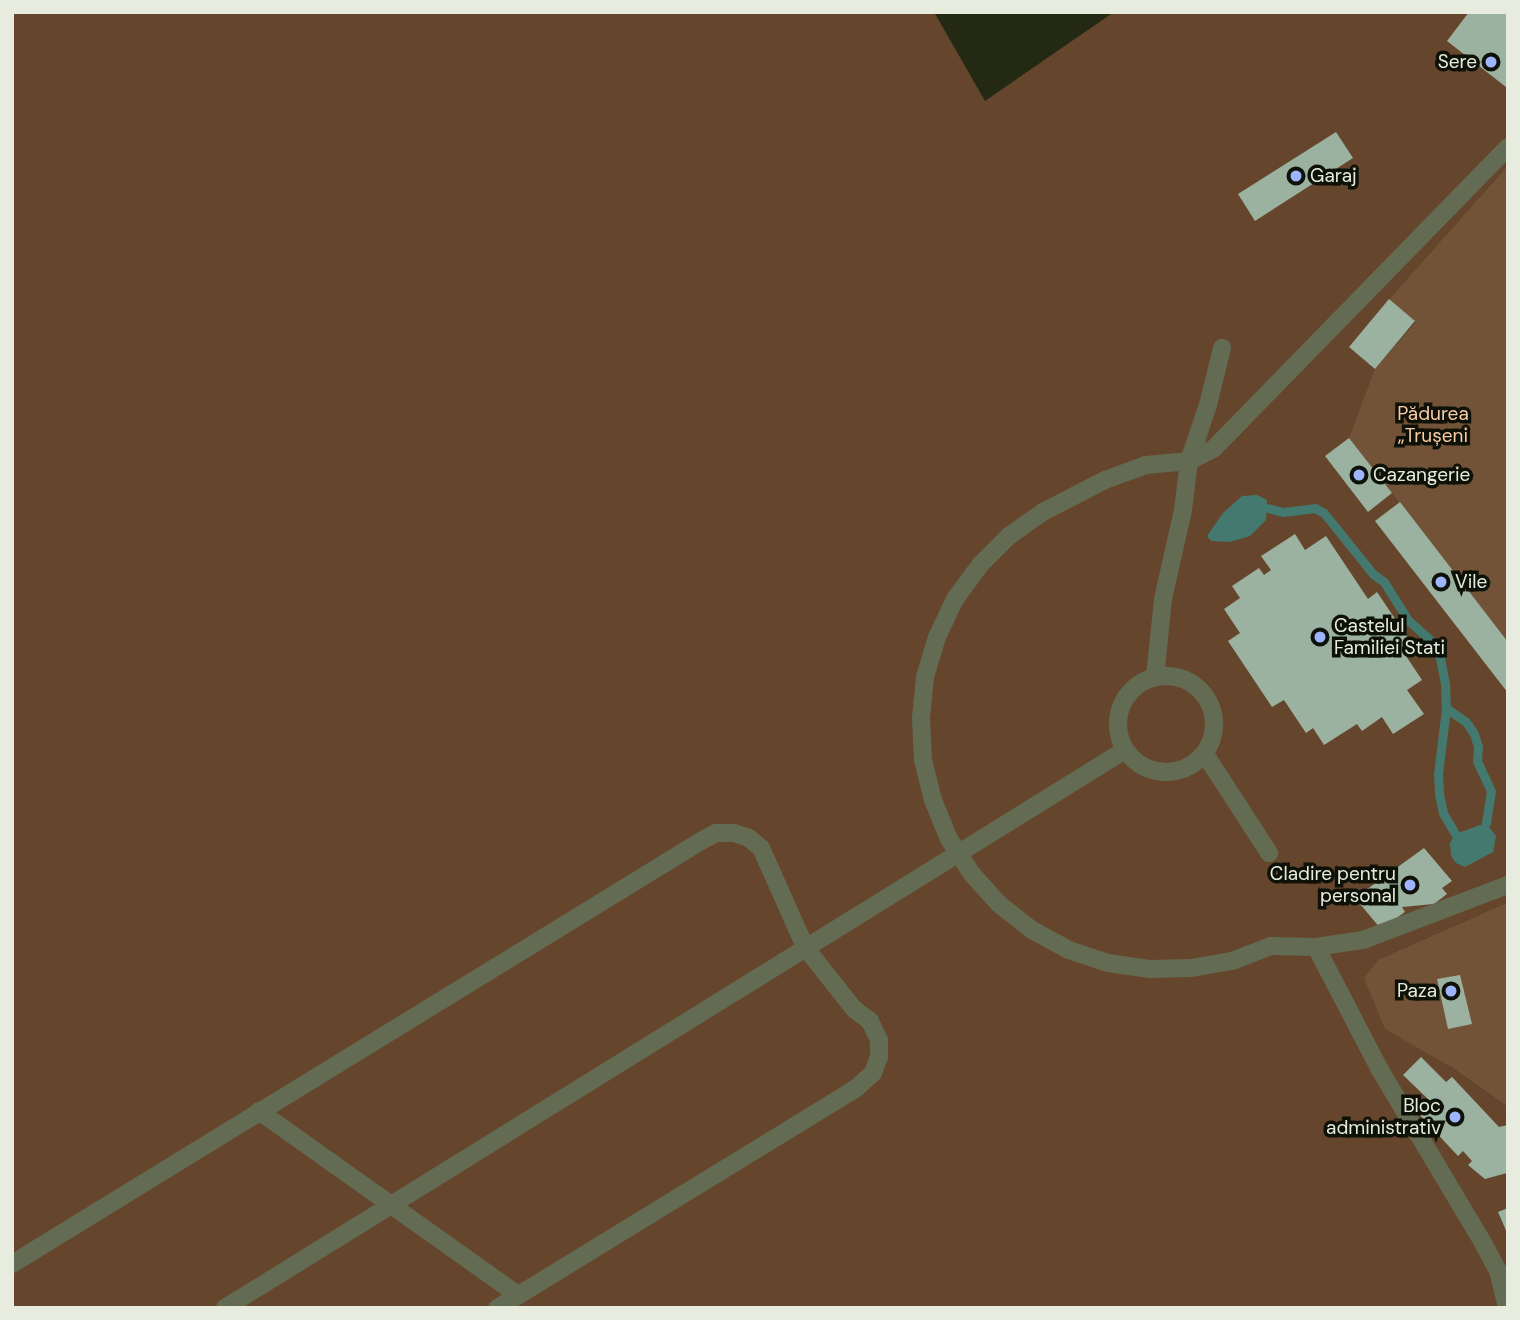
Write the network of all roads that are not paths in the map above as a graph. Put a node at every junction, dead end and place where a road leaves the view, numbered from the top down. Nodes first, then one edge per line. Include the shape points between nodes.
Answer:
1 (1508, 147) edge
2 (1222, 348) dead end
3 (1189, 461) junction
4 (1155, 677) junction
5 (1125, 750) junction
6 (1205, 754) junction
7 (957, 852) junction
8 (1269, 853) dead end
9 (1508, 885) edge
10 (805, 947) junction
11 (1316, 947) junction
12 (259, 1111) junction
13 (390, 1205) junction
14 (12, 1264) edge
15 (518, 1295) junction
16 (225, 1308) edge
17 (497, 1308) edge
18 (1507, 1308) edge

1 - 3 lane via 1213,449
2 - 3 lane
3 - 4 lane via 1163,599
3 - 7 lane via 1146,465 1043,512 1009,536 955,599 925,677 921,718 923,760 933,800
4 - 5 lane via 1129,692 1121,705 1117,720
4 - 6 lane via 1180,678 1202,691 1214,722
5 - 6 lane via 1142,766 1164,773 1186,768
5 - 7 lane
6 - 8 lane
7 - 10 lane
7 - 11 lane via 999,904 1032,930 1069,950 1108,963 1149,969 1191,968 1232,961 1271,946
9 - 11 lane via 1363,940
10 - 12 lane via 761,848 749,838 716,833
10 - 13 lane
10 - 15 lane via 854,1009 870,1021 879,1040 873,1073 855,1089
11 - 18 lane via 1380,1070 1498,1271
12 - 13 lane
12 - 14 lane
13 - 15 lane
13 - 16 lane
15 - 17 lane

